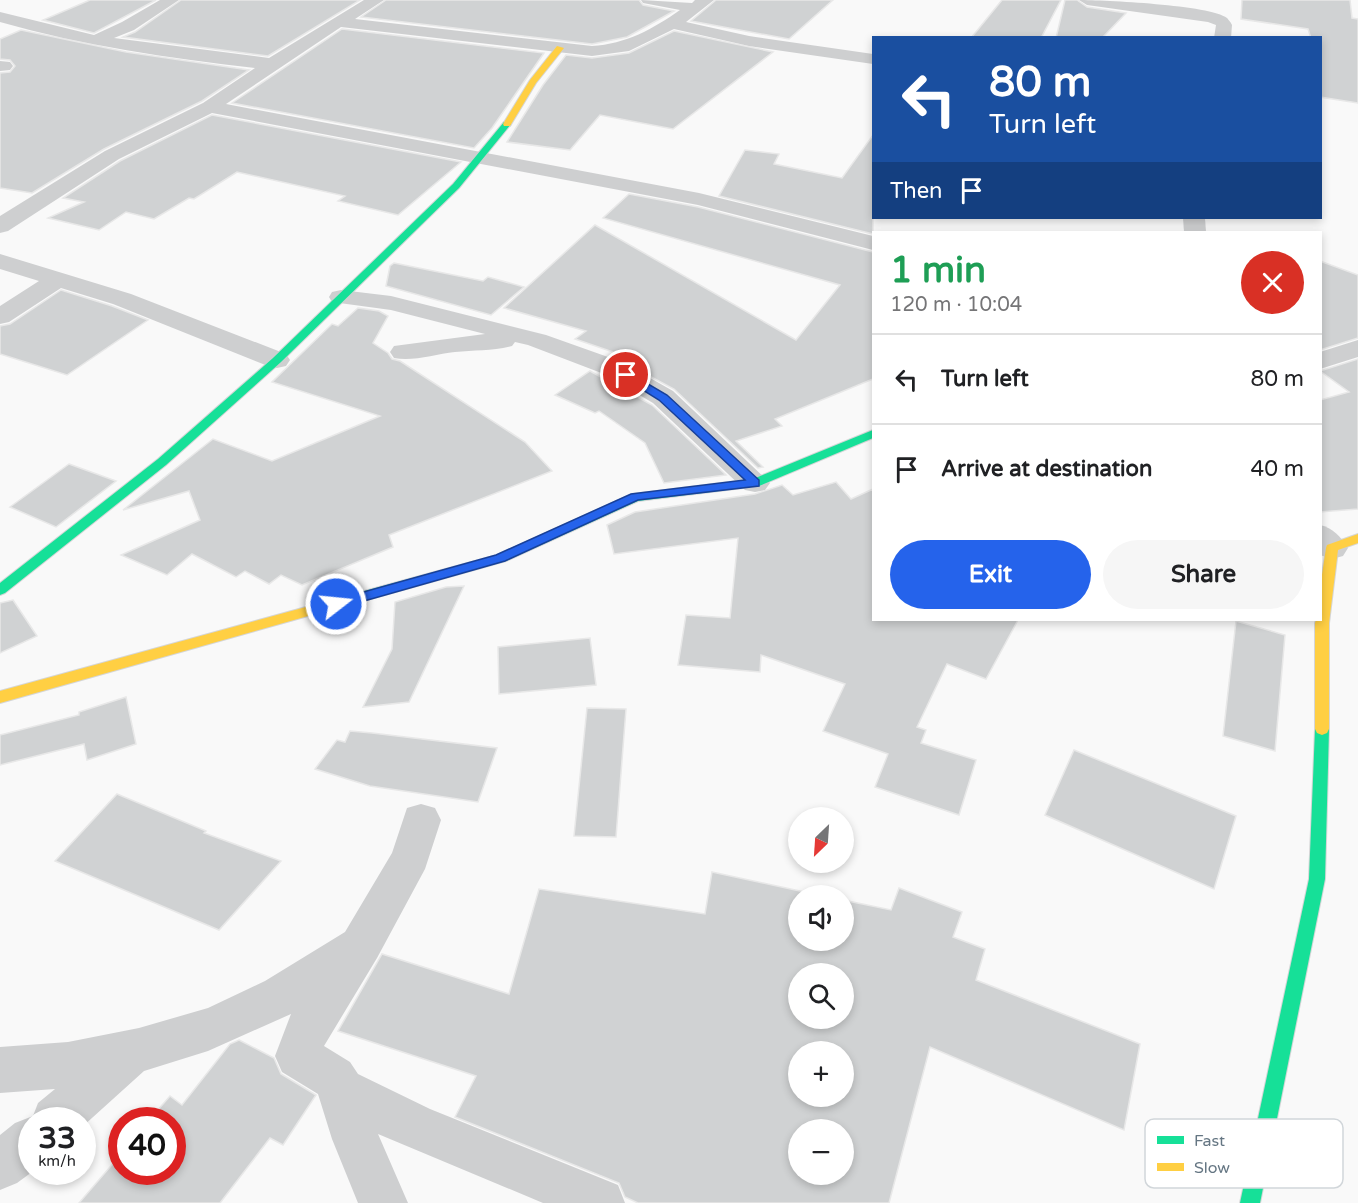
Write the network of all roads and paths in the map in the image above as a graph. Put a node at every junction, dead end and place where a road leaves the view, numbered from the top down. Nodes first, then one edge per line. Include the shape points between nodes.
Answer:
1 (171, 0) edge
2 (376, 0) edge
3 (649, 0) edge
4 (1087, 0) edge
5 (700, 4) edge
6 (0, 17) edge
7 (339, 22) junction
8 (670, 23) junction
9 (1222, 36) edge
10 (98, 39) junction
11 (560, 48) junction
12 (872, 59) edge
13 (271, 64) junction
14 (210, 107) junction
15 (481, 158) junction
16 (0, 226) edge
17 (872, 243) edge
18 (0, 261) edge
19 (57, 280) junction
20 (341, 297) junction
21 (0, 317) edge
22 (537, 340) junction
23 (1358, 348) edge
24 (404, 352) dead end
25 (277, 360) junction
26 (1322, 360) edge
27 (872, 434) edge
28 (755, 483) junction
29 (1337, 540) edge
30 (0, 590) edge
31 (0, 697) edge
32 (420, 820) dead end
33 (362, 944) junction
34 (131, 1053) junction
35 (0, 1070) edge
36 (341, 1091) junction
37 (70, 1107) edge
38 (1267, 1119) edge
39 (18, 1151) edge
40 (0, 1166) edge
41 (1253, 1188) edge
42 (383, 1203) edge
43 (600, 1203) edge
44 (1250, 1203) edge

1 - 10 street
2 - 7 street
3 - 5 street
4 - 9 street via 1208,16 1224,25
5 - 8 street
6 - 10 street
7 - 11 street
7 - 13 street
8 - 11 street via 616,52
8 - 12 street via 749,41
10 - 13 street
11 - 15 street
13 - 14 street
14 - 15 street
14 - 16 street via 112,155
15 - 17 street via 699,199
15 - 20 street
18 - 19 street
19 - 21 street
19 - 25 street via 132,303
20 - 22 street via 391,303
20 - 25 street
22 - 24 street via 472,342
22 - 28 street via 575,352 639,381 663,397
23 - 26 street
25 - 30 street via 162,462
27 - 28 street
28 - 31 street via 636,497 501,558
29 - 38 street via 1322,623 1317,879
32 - 33 street via 411,857
33 - 34 street via 270,1002 200,1034
33 - 36 street via 307,1029 298,1056 334,1078
34 - 35 street via 24,1070
34 - 37 street
36 - 42 street
36 - 43 street via 418,1128
39 - 40 street
41 - 44 street

